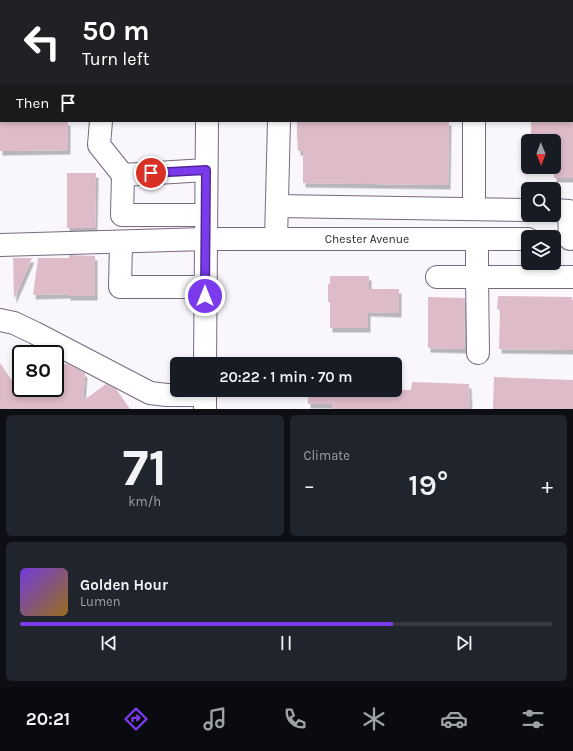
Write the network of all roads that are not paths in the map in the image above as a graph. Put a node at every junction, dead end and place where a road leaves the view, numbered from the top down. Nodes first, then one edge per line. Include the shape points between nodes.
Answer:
1 (101, 122) edge
2 (207, 122) edge
3 (279, 122) edge
4 (474, 122) edge
5 (206, 170) junction
6 (123, 175) junction
7 (277, 206) junction
8 (451, 208) junction
9 (474, 208) junction
10 (521, 210) edge
11 (561, 210) edge
12 (137, 215) junction
13 (206, 215) junction
14 (206, 239) junction
15 (276, 239) junction
16 (450, 239) junction
17 (477, 239) junction
18 (521, 239) edge
19 (566, 239) edge
20 (130, 241) junction
21 (0, 245) edge
22 (437, 277) dead end
23 (478, 277) junction
24 (573, 277) edge
25 (205, 287) junction
26 (0, 320) edge
27 (478, 353) dead end
28 (205, 357) edge
29 (205, 398) edge

1 - 6 main road via 99,145
2 - 5 main road
3 - 7 main road
4 - 9 main road
5 - 6 main road
5 - 13 main road
6 - 12 main road via 122,215
7 - 8 main road
7 - 15 main road
8 - 9 main road
8 - 16 main road
9 - 10 main road
11 - 19 main road via 569,211
12 - 13 main road
12 - 20 main road
13 - 14 main road
14 - 15 main road, Chester Avenue
14 - 20 main road, Chester Avenue
14 - 25 main road
15 - 16 main road, Chester Avenue
16 - 17 main road, Chester Avenue
17 - 18 main road, Chester Avenue
17 - 23 main road
20 - 21 main road, Chester Avenue
20 - 25 main road via 120,287
22 - 23 main road
23 - 24 main road
23 - 27 main road
25 - 28 main road
26 - 29 main road via 14,323 35,333 150,393

